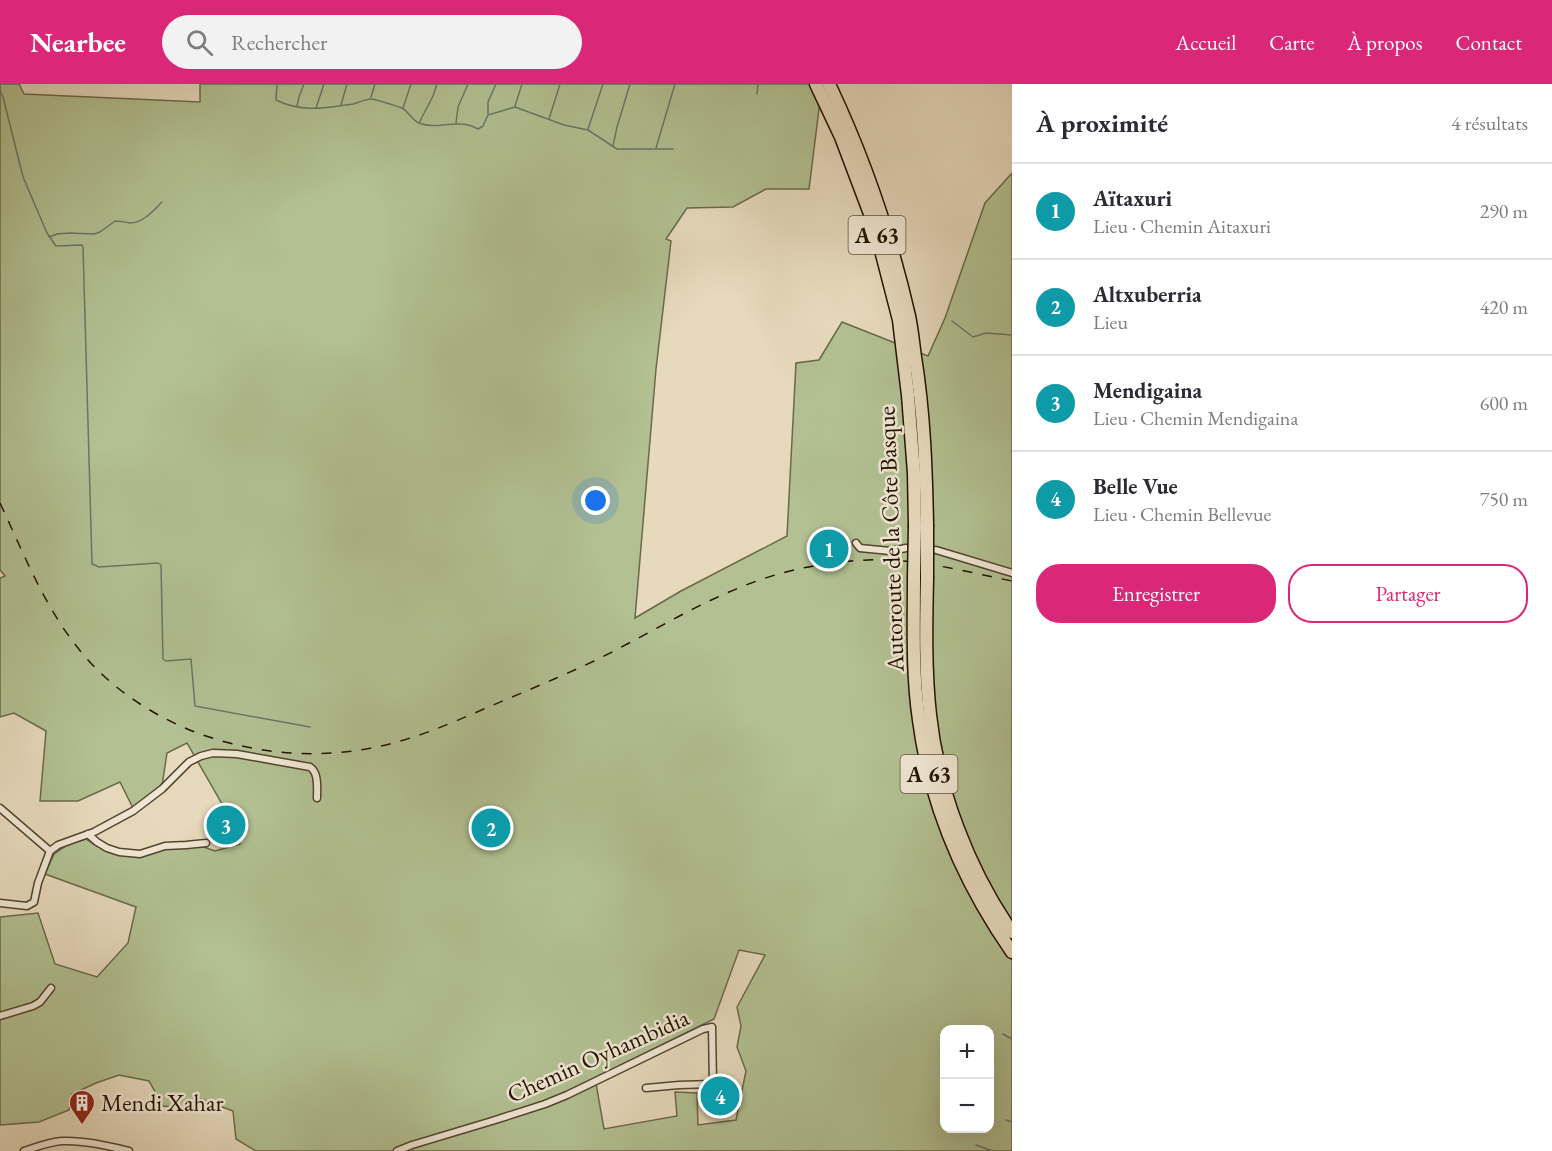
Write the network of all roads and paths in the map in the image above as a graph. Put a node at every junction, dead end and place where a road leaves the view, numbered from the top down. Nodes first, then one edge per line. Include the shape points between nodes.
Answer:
1 (816, 84) edge
2 (829, 84) edge
3 (914, 395) junction
4 (856, 543) dead end
5 (906, 548) dead end
6 (936, 550) dead end
7 (1012, 573) edge
8 (920, 578) junction
9 (317, 798) dead end
10 (0, 808) edge
11 (88, 834) junction
12 (206, 843) dead end
13 (50, 851) junction
14 (0, 903) edge
15 (1012, 932) edge
16 (1012, 952) edge
17 (51, 988) dead end
18 (0, 1016) edge
19 (646, 1088) dead end
20 (24, 1151) edge
21 (129, 1151) edge
22 (397, 1151) edge

1 - 3 highway, Autoroute de la Côte Basque / A 63 via 875,227
2 - 3 highway, Autoroute de la Côte Basque / A 63 via 884,223 909,318
3 - 8 highway, Autoroute de la Côte Basque / A 63, bridge
4 - 5 street via 860,548
6 - 7 street
8 - 15 highway, Autoroute de la Côte Basque / A 63 via 936,756 957,829
8 - 16 highway, Autoroute de la Côte Basque / A 63 via 915,662 925,758 947,833 982,905
9 - 11 street via 316,776 310,767 213,753 189,762 133,811
10 - 13 street
11 - 12 street via 107,848 140,854 165,846
11 - 13 street
13 - 14 street via 34,902 27,906
17 - 18 street via 33,1006
19 - 22 street, Chemin Oyhambidia via 712,1084 712,1027 545,1104
20 - 21 street via 64,1141

